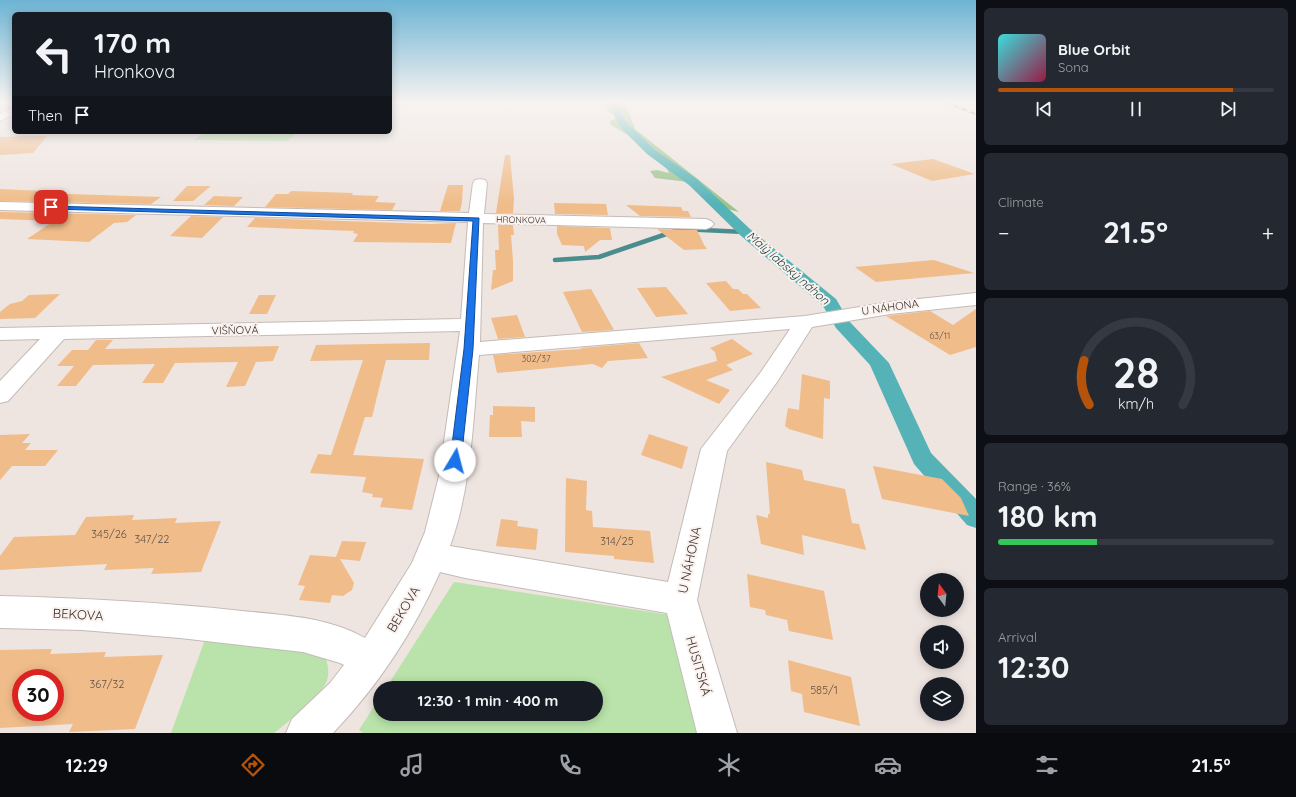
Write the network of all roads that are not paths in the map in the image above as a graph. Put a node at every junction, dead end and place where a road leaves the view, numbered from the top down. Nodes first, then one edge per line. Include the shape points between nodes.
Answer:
1 (480, 183) dead end
2 (0, 206) edge
3 (476, 219) junction
4 (706, 224) dead end
5 (976, 299) edge
6 (805, 322) junction
7 (0, 334) edge
8 (57, 334) junction
9 (469, 337) junction
10 (0, 395) edge
11 (431, 556) junction
12 (680, 600) junction
13 (0, 612) edge
14 (371, 661) junction
15 (306, 733) edge
16 (717, 733) edge

1 - 3 street, BEKOVA
2 - 3 street, HRONKOVA
3 - 4 street, HRONKOVA
3 - 9 street, BEKOVA
5 - 6 street, U NÁHONA via 933,302
6 - 9 street, U NÁHONA
6 - 12 street, U NÁHONA via 769,377 714,449
7 - 8 street, VIŠŇOVÁ
8 - 9 street, VIŠŇOVÁ
8 - 10 street
9 - 11 street, BEKOVA via 453,476
11 - 12 street, U NÁHONA
11 - 14 street, BEKOVA via 415,589
12 - 16 street, HUSITSKÁ
13 - 14 street, BEKOVA via 82,614 303,635 347,647
14 - 15 street via 344,696

